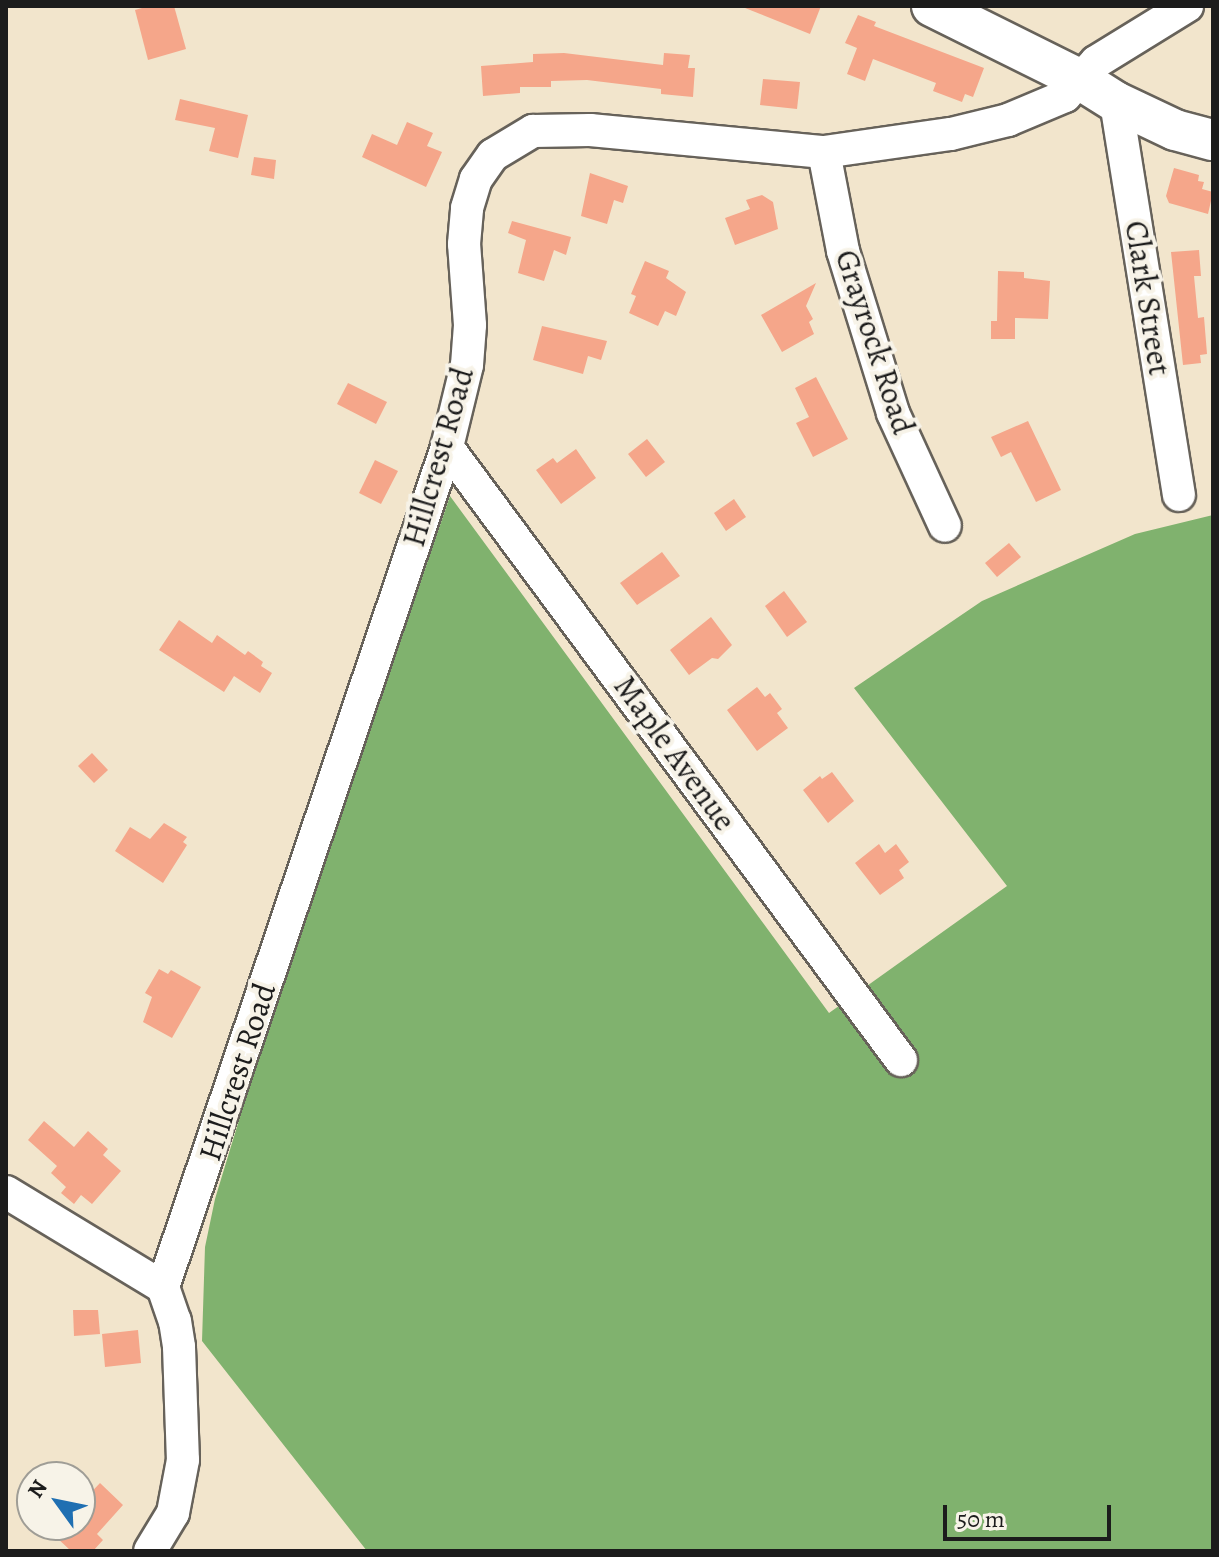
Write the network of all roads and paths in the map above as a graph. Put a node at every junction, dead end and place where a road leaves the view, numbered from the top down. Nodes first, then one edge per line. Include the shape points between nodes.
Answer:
1 (932, 6) edge
2 (1187, 6) edge
3 (1081, 80) junction
4 (1116, 102) junction
5 (1213, 140) edge
6 (824, 152) junction
7 (447, 447) junction
8 (1179, 495) dead end
9 (945, 526) dead end
10 (901, 1060) dead end
11 (6, 1192) edge
12 (163, 1287) junction
13 (150, 1551) edge

1 - 3 main road
2 - 3 street, Hillcrest Road via 1096,62
3 - 4 main road
3 - 6 street, Hillcrest Road via 1065,96 1008,120 951,134
4 - 5 main road via 1175,130
4 - 8 street, Clark Street
6 - 7 street, Hillcrest Road via 590,130 533,131 493,155 476,179 467,208 467,365
6 - 9 street, Grayrock Road via 843,251 893,413
7 - 10 street, Maple Avenue
7 - 12 street, Hillcrest Road
11 - 12 street
12 - 13 street via 179,1347 183,1460 173,1513

